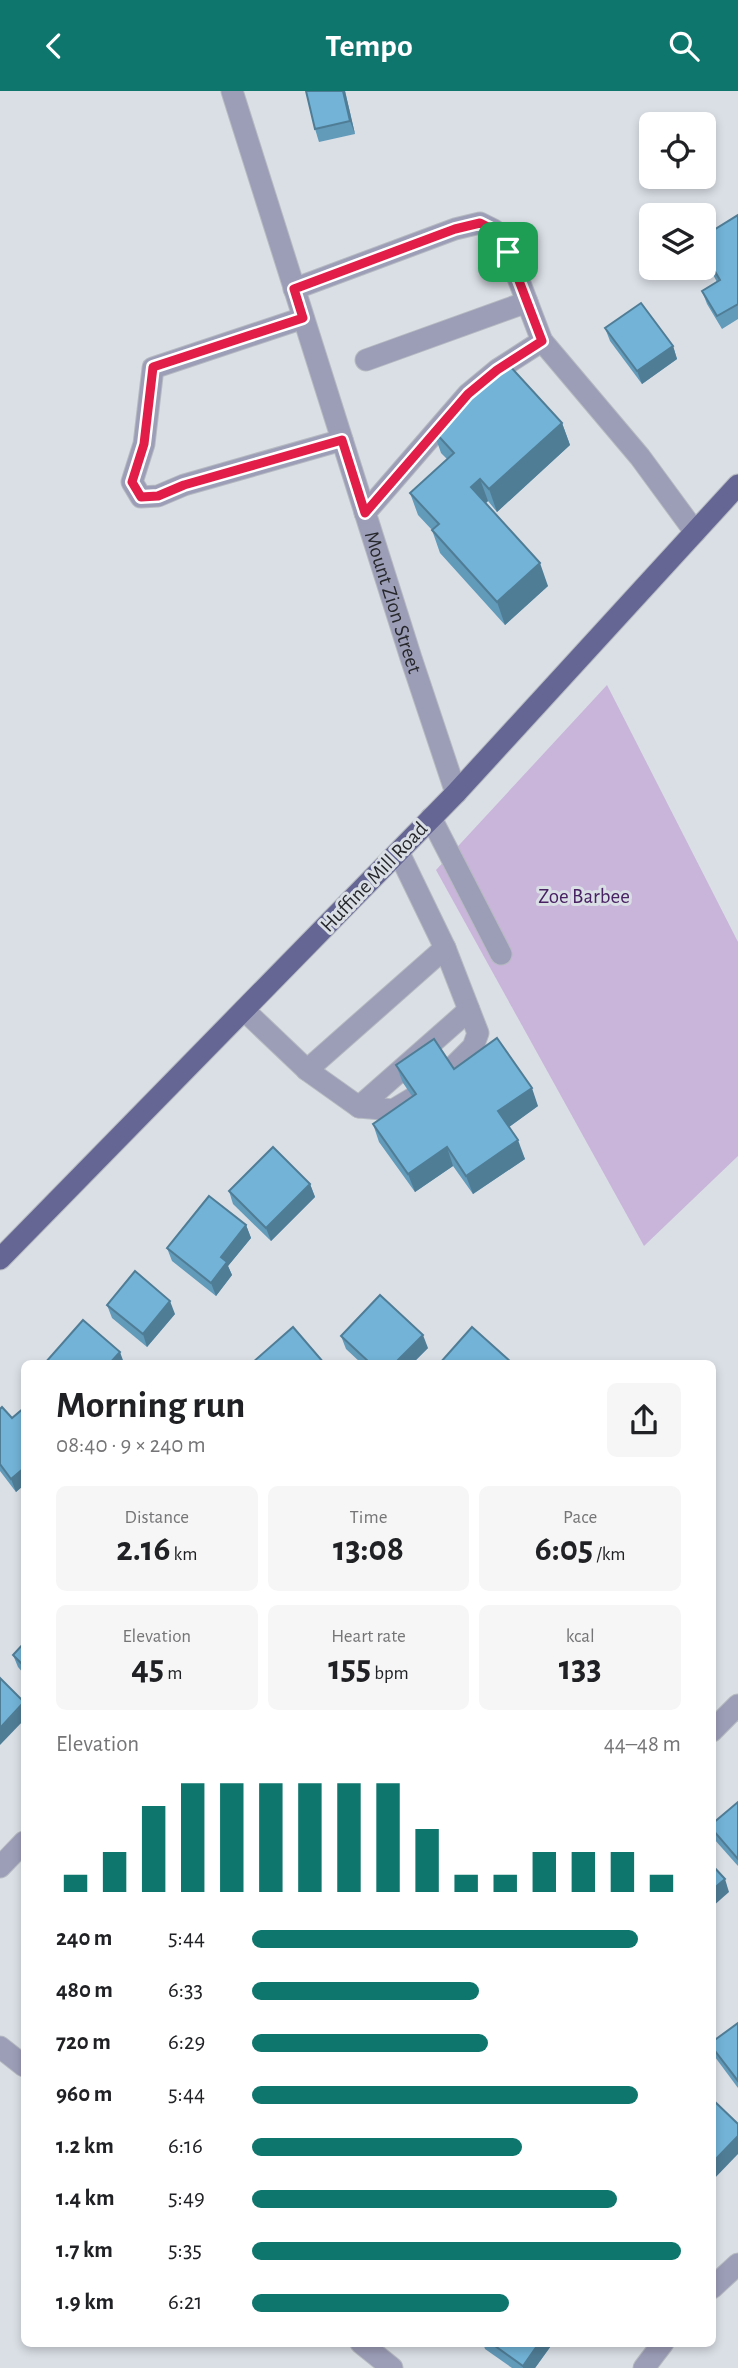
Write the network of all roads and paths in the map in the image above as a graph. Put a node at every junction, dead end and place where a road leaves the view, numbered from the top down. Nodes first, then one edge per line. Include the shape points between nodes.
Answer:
1 (232, 91) edge
2 (294, 289) junction
3 (527, 302) junction
4 (303, 318) junction
5 (542, 341) junction
6 (366, 360) dead end
7 (342, 440) junction
8 (738, 485) edge
9 (365, 513) junction
10 (695, 532) junction
11 (456, 793) junction
12 (431, 818) junction
13 (399, 853) junction
14 (445, 948) junction
15 (501, 954) dead end
16 (244, 1010) junction
17 (469, 1010) junction
18 (307, 1070) junction
19 (449, 1071) edge
20 (413, 1098) edge
21 (359, 1107) junction
22 (0, 1259) edge
23 (738, 1705) edge
24 (716, 1727) edge
25 (21, 1845) edge
26 (0, 1867) edge
27 (0, 2047) edge
28 (21, 2064) edge
29 (738, 2264) edge
30 (716, 2284) edge
31 (365, 2347) edge
32 (660, 2347) edge
33 (392, 2368) edge
34 (644, 2368) edge

1 - 2 street, Mount Zion Street
2 - 3 street via 480,223 494,230 508,252
2 - 4 street, Mount Zion Street
3 - 5 street
3 - 6 street
4 - 7 street, Mount Zion Street
4 - 7 street via 153,367 144,444 132,482 141,497 158,496
5 - 9 street via 468,394
5 - 10 street via 640,457
7 - 9 street, Mount Zion Street
8 - 10 main road, Huffine Mill Road
9 - 11 street, Mount Zion Street
10 - 11 main road, Huffine Mill Road
11 - 12 main road, Huffine Mill Road
12 - 13 main road, Huffine Mill Road
12 - 15 street
13 - 14 street
13 - 16 main road, Huffine Mill Road
14 - 17 street
14 - 18 street
16 - 18 street
16 - 22 main road, Huffine Mill Road
17 - 19 street via 478,1033 473,1047
17 - 21 street
18 - 21 street
20 - 21 street via 393,1110
23 - 24 street
25 - 26 street
27 - 28 street
29 - 30 street
31 - 33 street
32 - 34 street

